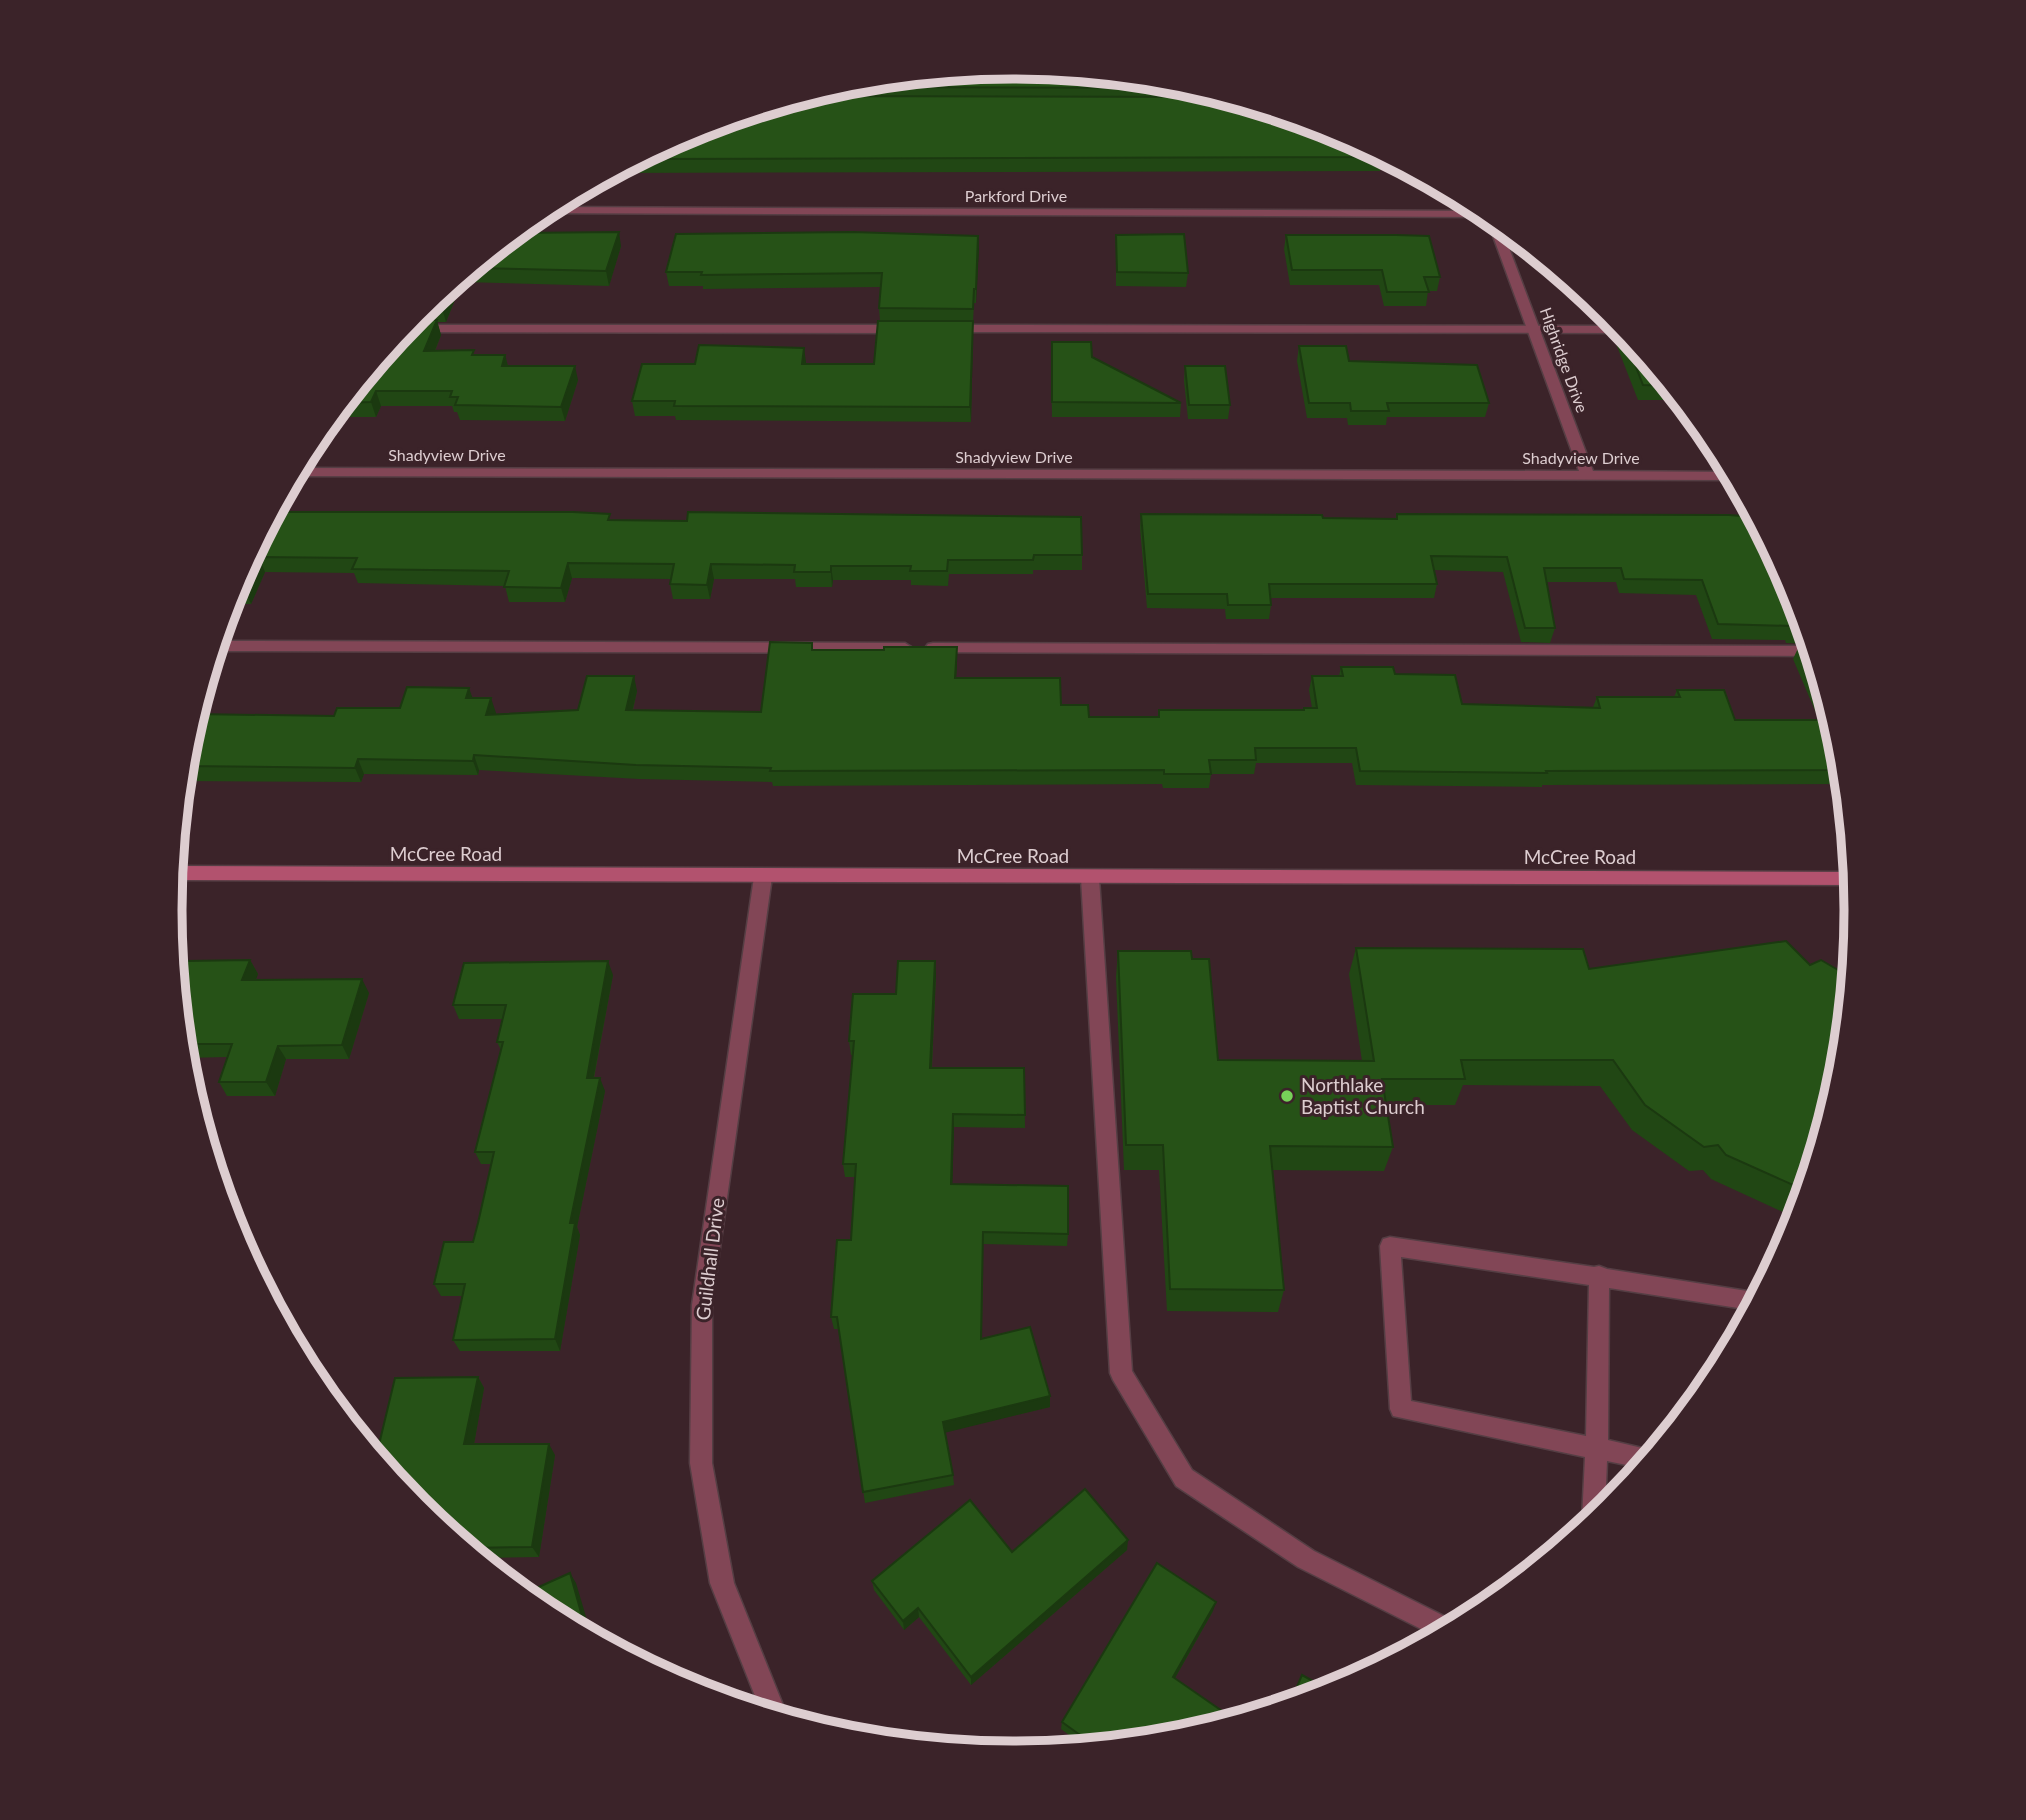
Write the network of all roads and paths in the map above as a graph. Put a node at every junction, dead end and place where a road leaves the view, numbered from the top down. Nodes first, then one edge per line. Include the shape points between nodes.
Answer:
1 (565, 210) edge
2 (1468, 215) edge
3 (1498, 236) edge
4 (419, 329) edge
5 (920, 329) edge
6 (934, 329) edge
7 (1534, 330) junction
8 (1608, 330) edge
9 (307, 472) edge
10 (1588, 476) junction
11 (1722, 476) edge
12 (225, 646) edge
13 (1802, 651) edge
14 (183, 873) edge
15 (763, 877) junction
16 (1090, 878) junction
17 (1843, 878) edge
18 (1599, 1275) junction
19 (1747, 1300) edge
20 (1597, 1448) junction
21 (1639, 1457) edge
22 (1594, 1505) edge
23 (1437, 1625) edge
24 (771, 1705) edge

1 - 2 street, Parkford Drive
3 - 7 street, Highridge Drive
4 - 5 street
6 - 7 street
7 - 8 street
7 - 10 street, Highridge Drive
9 - 10 street, Shadyview Drive
10 - 11 street, Shadyview Drive
12 - 13 street
14 - 15 street, McCree Road
15 - 16 street, McCree Road
15 - 24 street, Guildhall Drive via 702,1305 701,1463 722,1583
16 - 17 street, McCree Road
16 - 23 street via 1121,1373 1185,1478 1306,1559
18 - 19 street
18 - 20 street
18 - 20 street via 1390,1245 1401,1409
20 - 21 street
20 - 22 street

